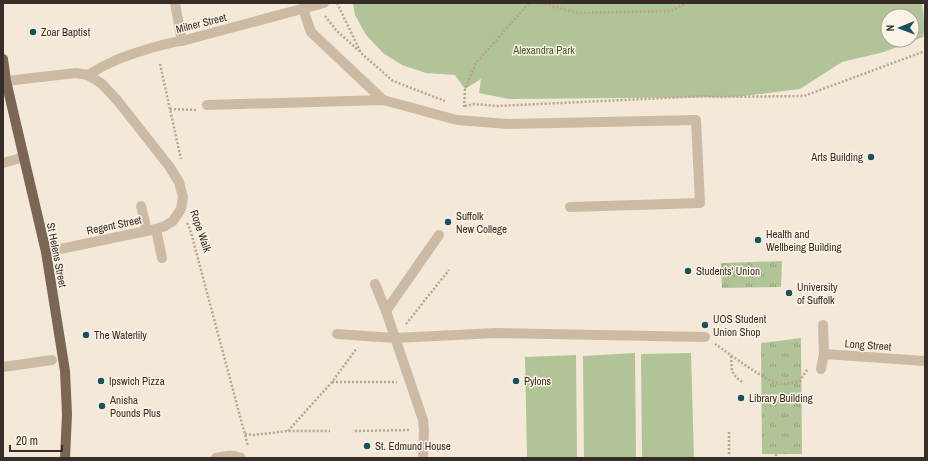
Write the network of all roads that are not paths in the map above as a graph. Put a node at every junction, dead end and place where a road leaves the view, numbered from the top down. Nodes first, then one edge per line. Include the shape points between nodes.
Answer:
1 (174, 3) edge
2 (320, 4) edge
3 (304, 8) junction
4 (182, 42) junction
5 (3, 59) edge
6 (88, 75) junction
7 (6, 81) junction
8 (383, 100) junction
9 (207, 105) road end
10 (24, 157) junction
11 (3, 163) edge
12 (140, 206) dead end
13 (570, 207) dead end
14 (181, 209) joint
15 (151, 230) junction
16 (439, 235) dead end
17 (46, 252) junction
18 (162, 258) dead end
19 (375, 284) dead end
20 (386, 311) junction
21 (824, 325) dead end
22 (337, 334) dead end
23 (705, 337) road end
24 (395, 338) junction
25 (824, 354) junction
26 (52, 360) dead end
27 (925, 361) edge
28 (3, 367) edge
29 (821, 369) dead end
30 (245, 455) edge
31 (65, 458) edge
32 (216, 458) edge
33 (423, 458) edge

1 - 4 street
2 - 3 street, Milner Street
3 - 4 street, Milner Street
3 - 8 street via 311,32
4 - 6 street, Milner Street via 171,42 117,59
5 - 7 main road, St Helens Street
6 - 7 street via 76,73
6 - 14 street, Rope Walk via 102,84 117,100 169,166 181,189
7 - 10 main road, St Helens Street
8 - 9 street
8 - 13 street via 457,120 508,124 696,120 700,203
10 - 11 street
10 - 17 main road, St Helens Street
12 - 15 street
14 - 15 street, Regent Street via 173,221
15 - 17 street, Regent Street
15 - 18 street
16 - 20 street
17 - 31 main road, St Helens Street via 65,371
19 - 20 street
20 - 24 street
21 - 25 street
22 - 24 street
23 - 24 street via 496,333
24 - 33 street via 423,420
25 - 27 street, Long Street
25 - 29 street
26 - 28 street
30 - 32 street

